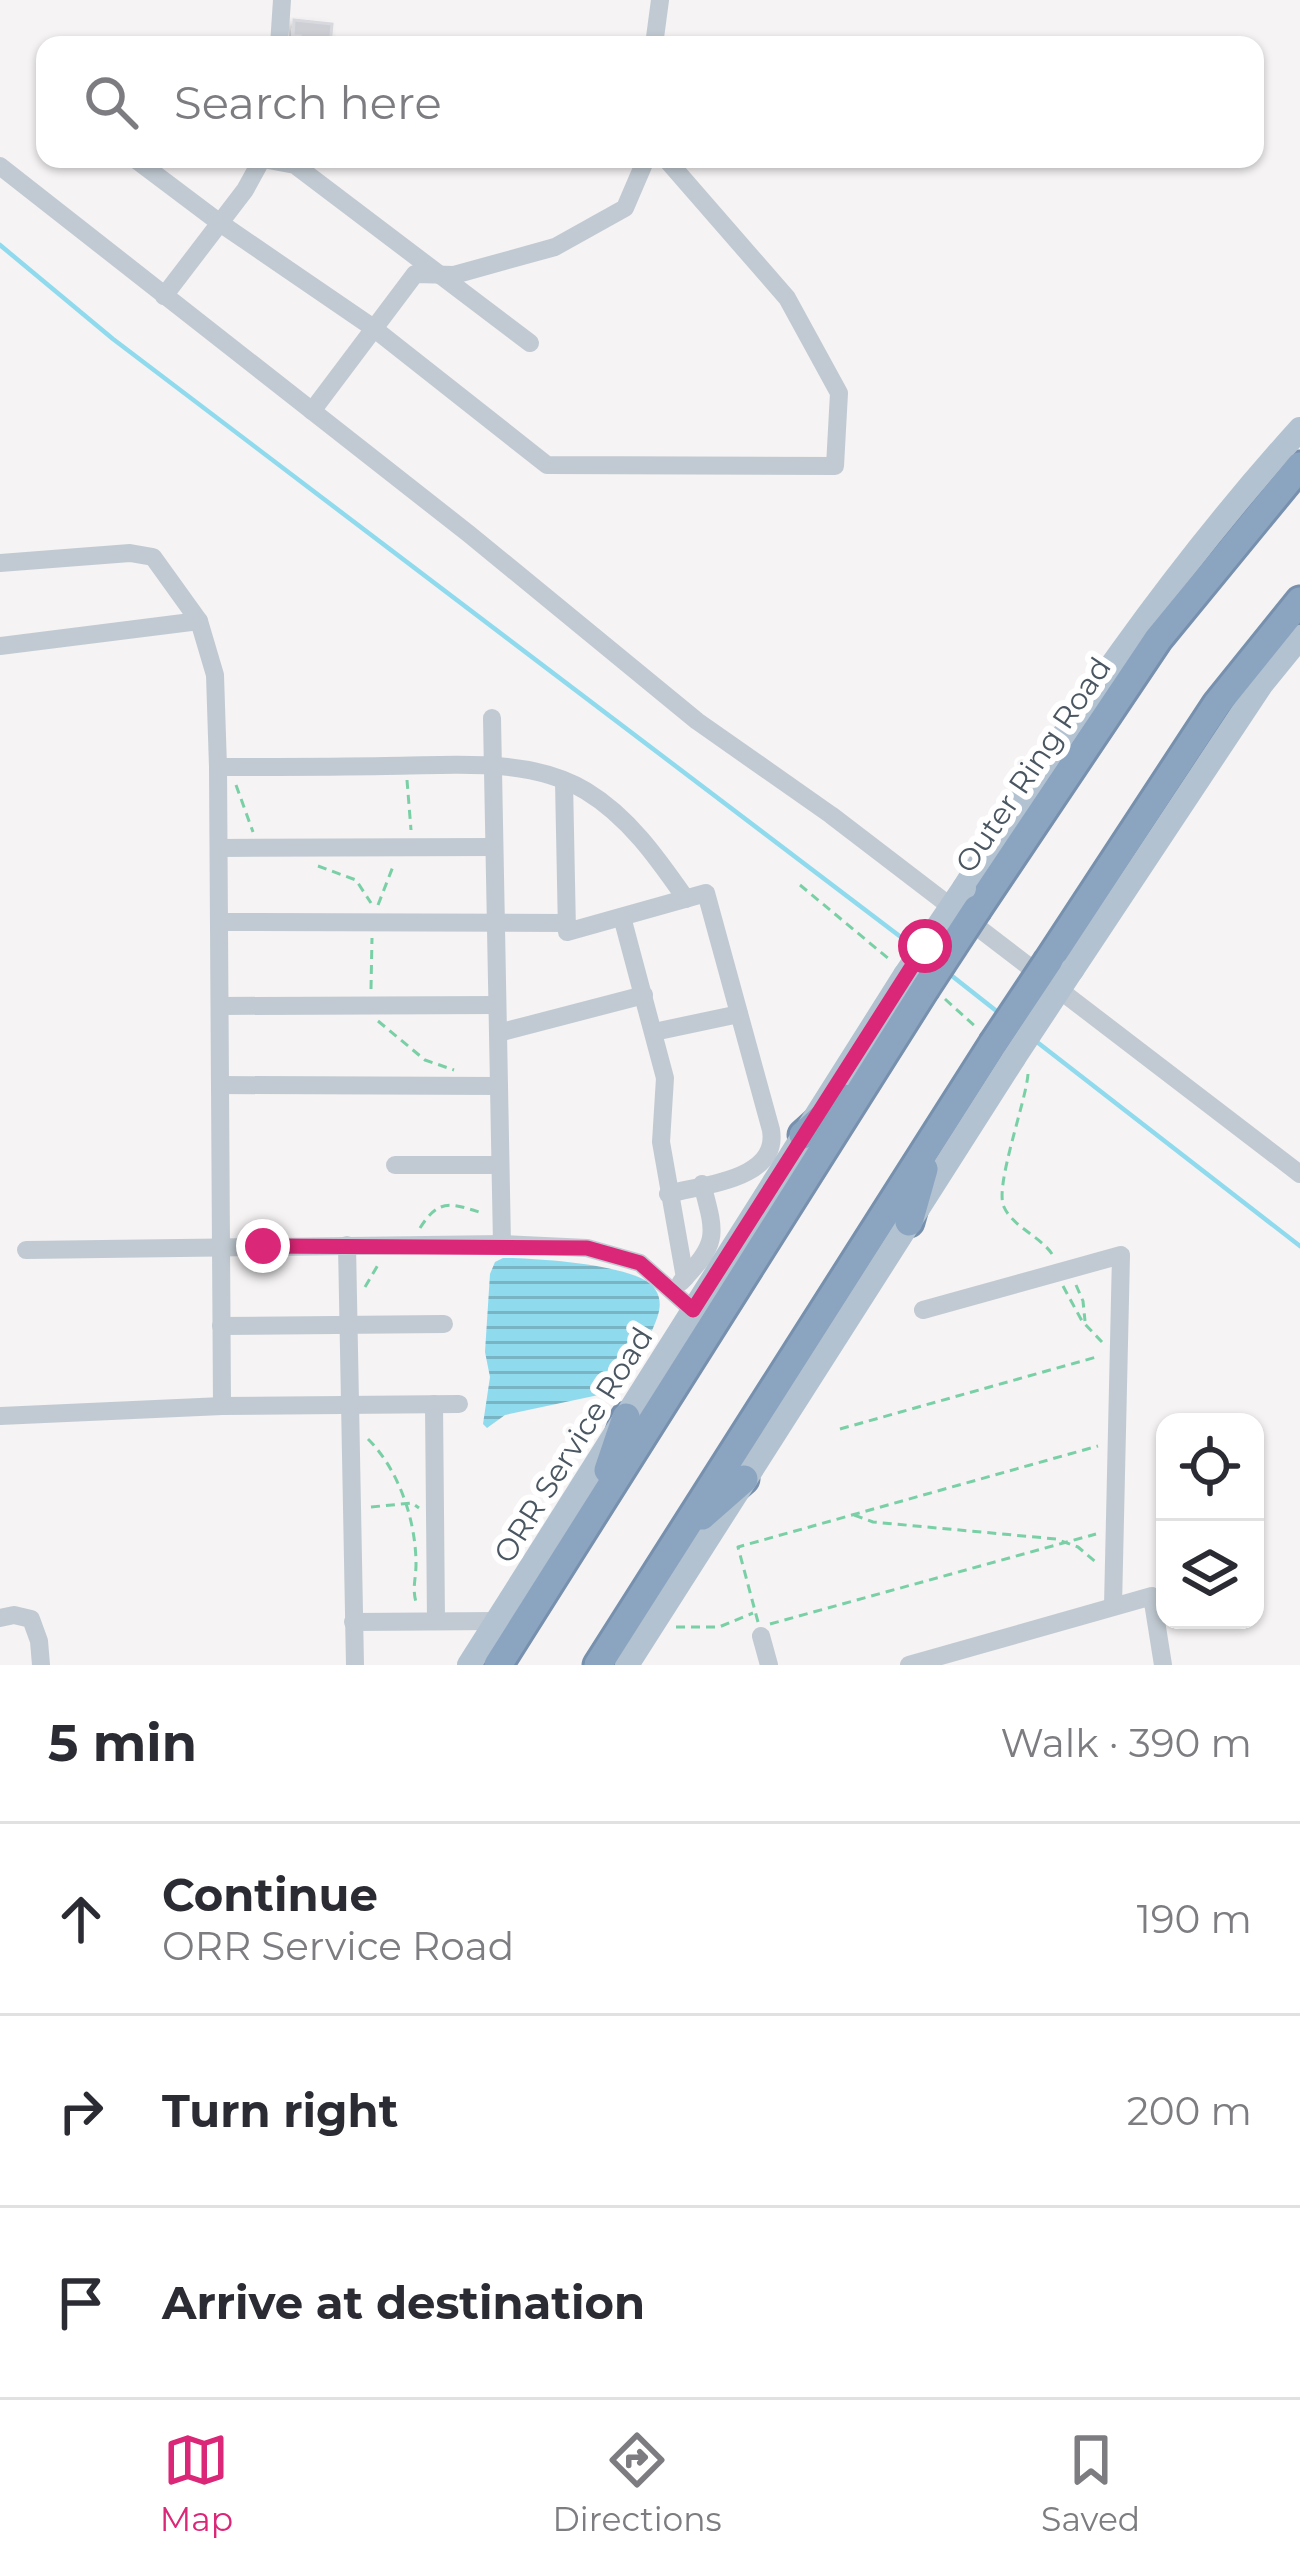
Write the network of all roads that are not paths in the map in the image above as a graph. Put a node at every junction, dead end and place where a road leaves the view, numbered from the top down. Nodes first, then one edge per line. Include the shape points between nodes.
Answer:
1 (282, 0) edge
2 (660, 0) edge
3 (280, 36) edge
4 (655, 36) edge
5 (0, 166) edge
6 (147, 168) edge
7 (257, 168) edge
8 (299, 168) edge
9 (642, 168) edge
10 (674, 168) edge
11 (220, 223) junction
12 (440, 274) junction
13 (164, 296) junction
14 (372, 327) junction
15 (530, 343) dead end
16 (312, 412) junction
17 (1300, 429) edge
18 (1300, 466) edge
19 (0, 563) edge
20 (1300, 601) edge
21 (199, 621) junction
22 (1300, 637) edge
23 (0, 646) edge
24 (492, 718) dead end
25 (493, 766) junction
26 (218, 767) junction
27 (564, 781) junction
28 (494, 847) junction
29 (219, 848) junction
30 (970, 898) junction
31 (686, 899) junction
32 (622, 917) junction
33 (219, 922) junction
34 (567, 923) junction
35 (496, 924) junction
36 (1060, 965) junction
37 (915, 983) junction
38 (644, 995) junction
39 (497, 1005) junction
40 (220, 1006) junction
41 (739, 1014) junction
42 (654, 1032) junction
43 (498, 1033) junction
44 (1004, 1051) junction
45 (872, 1073) junction
46 (220, 1085) junction
47 (499, 1086) junction
48 (803, 1135) junction
49 (934, 1136) junction
50 (395, 1165) dead end
51 (500, 1165) junction
52 (1300, 1174) edge
53 (702, 1184) junction
54 (668, 1194) junction
55 (909, 1222) junction
56 (502, 1244) junction
57 (347, 1245) junction
58 (221, 1246) junction
59 (26, 1250) dead end
60 (680, 1284) junction
61 (693, 1310) junction
62 (923, 1310) dead end
63 (348, 1324) junction
64 (445, 1324) dead end
65 (221, 1325) junction
66 (434, 1404) junction
67 (460, 1404) dead end
68 (222, 1406) junction
69 (350, 1414) junction
70 (0, 1416) edge
71 (626, 1417) junction
72 (744, 1479) junction
73 (593, 1514) junction
74 (679, 1538) junction
75 (1113, 1606) junction
76 (430, 1616) junction
77 (0, 1618) edge
78 (497, 1621) junction
79 (352, 1622) junction
80 (761, 1636) dead end
81 (41, 1665) edge
82 (355, 1665) edge
83 (470, 1665) edge
84 (498, 1665) edge
85 (598, 1665) edge
86 (627, 1665) edge
87 (769, 1665) edge
88 (909, 1665) edge
89 (1163, 1665) edge

1 - 3 street
2 - 4 street
5 - 13 street
6 - 11 street
7 - 11 street
8 - 12 street
9 - 12 street via 625,208 555,247
10 - 14 street via 788,298 838,393 835,466 547,465
11 - 13 street
11 - 14 street
12 - 14 street via 415,274
12 - 15 street
13 - 16 street
14 - 16 street
16 - 52 street via 697,722
17 - 30 main road via 1147,612
18 - 30 highway, Outer Ring Road via 1158,639
19 - 21 street via 153,557
20 - 36 highway via 1217,704
21 - 23 street
21 - 26 street via 215,675
22 - 36 main road
24 - 25 street
25 - 26 street
25 - 27 street
25 - 28 street
26 - 29 street
27 - 31 street via 620,818
27 - 34 street
28 - 29 street
28 - 35 street
29 - 33 street
30 - 37 highway, Outer Ring Road, bridge
31 - 32 street
31 - 41 street via 706,893
32 - 34 street via 568,932
32 - 38 street
33 - 35 street
33 - 40 street
34 - 35 street
35 - 39 street
36 - 44 highway, bridge
37 - 45 highway, Outer Ring Road
37 - 48 main road, ORR Service Road
38 - 42 street
38 - 43 street
39 - 40 street
39 - 43 street
40 - 46 street
41 - 42 street
41 - 53 street via 772,1147 758,1168
42 - 54 street via 665,1078 660,1125
43 - 47 street
44 - 49 highway
44 - 55 main road
45 - 48 highway
45 - 73 highway, Outer Ring Road
46 - 47 street
46 - 58 street
47 - 51 street
48 - 61 main road, ORR Service Road
49 - 55 highway
49 - 74 highway
50 - 51 street
51 - 56 street
53 - 54 street
53 - 60 street via 714,1238
54 - 60 street
55 - 72 main road
56 - 57 street
56 - 60 street via 605,1251
57 - 58 street
57 - 63 street
58 - 59 street
58 - 65 street
60 - 61 street
61 - 71 main road, ORR Service Road
62 - 75 street via 1060,1263 1121,1255
63 - 64 street
63 - 65 street
63 - 69 street
65 - 68 street
66 - 67 street
66 - 69 street
66 - 76 street
68 - 69 street
68 - 70 street
69 - 79 street
71 - 73 highway
71 - 78 main road, ORR Service Road
72 - 74 highway
72 - 86 main road
73 - 84 highway, Outer Ring Road
74 - 85 highway
75 - 88 street
75 - 89 street via 1152,1596
76 - 78 street
76 - 79 street
77 - 81 street via 31,1619
78 - 83 main road, ORR Service Road
79 - 82 street
80 - 87 street

